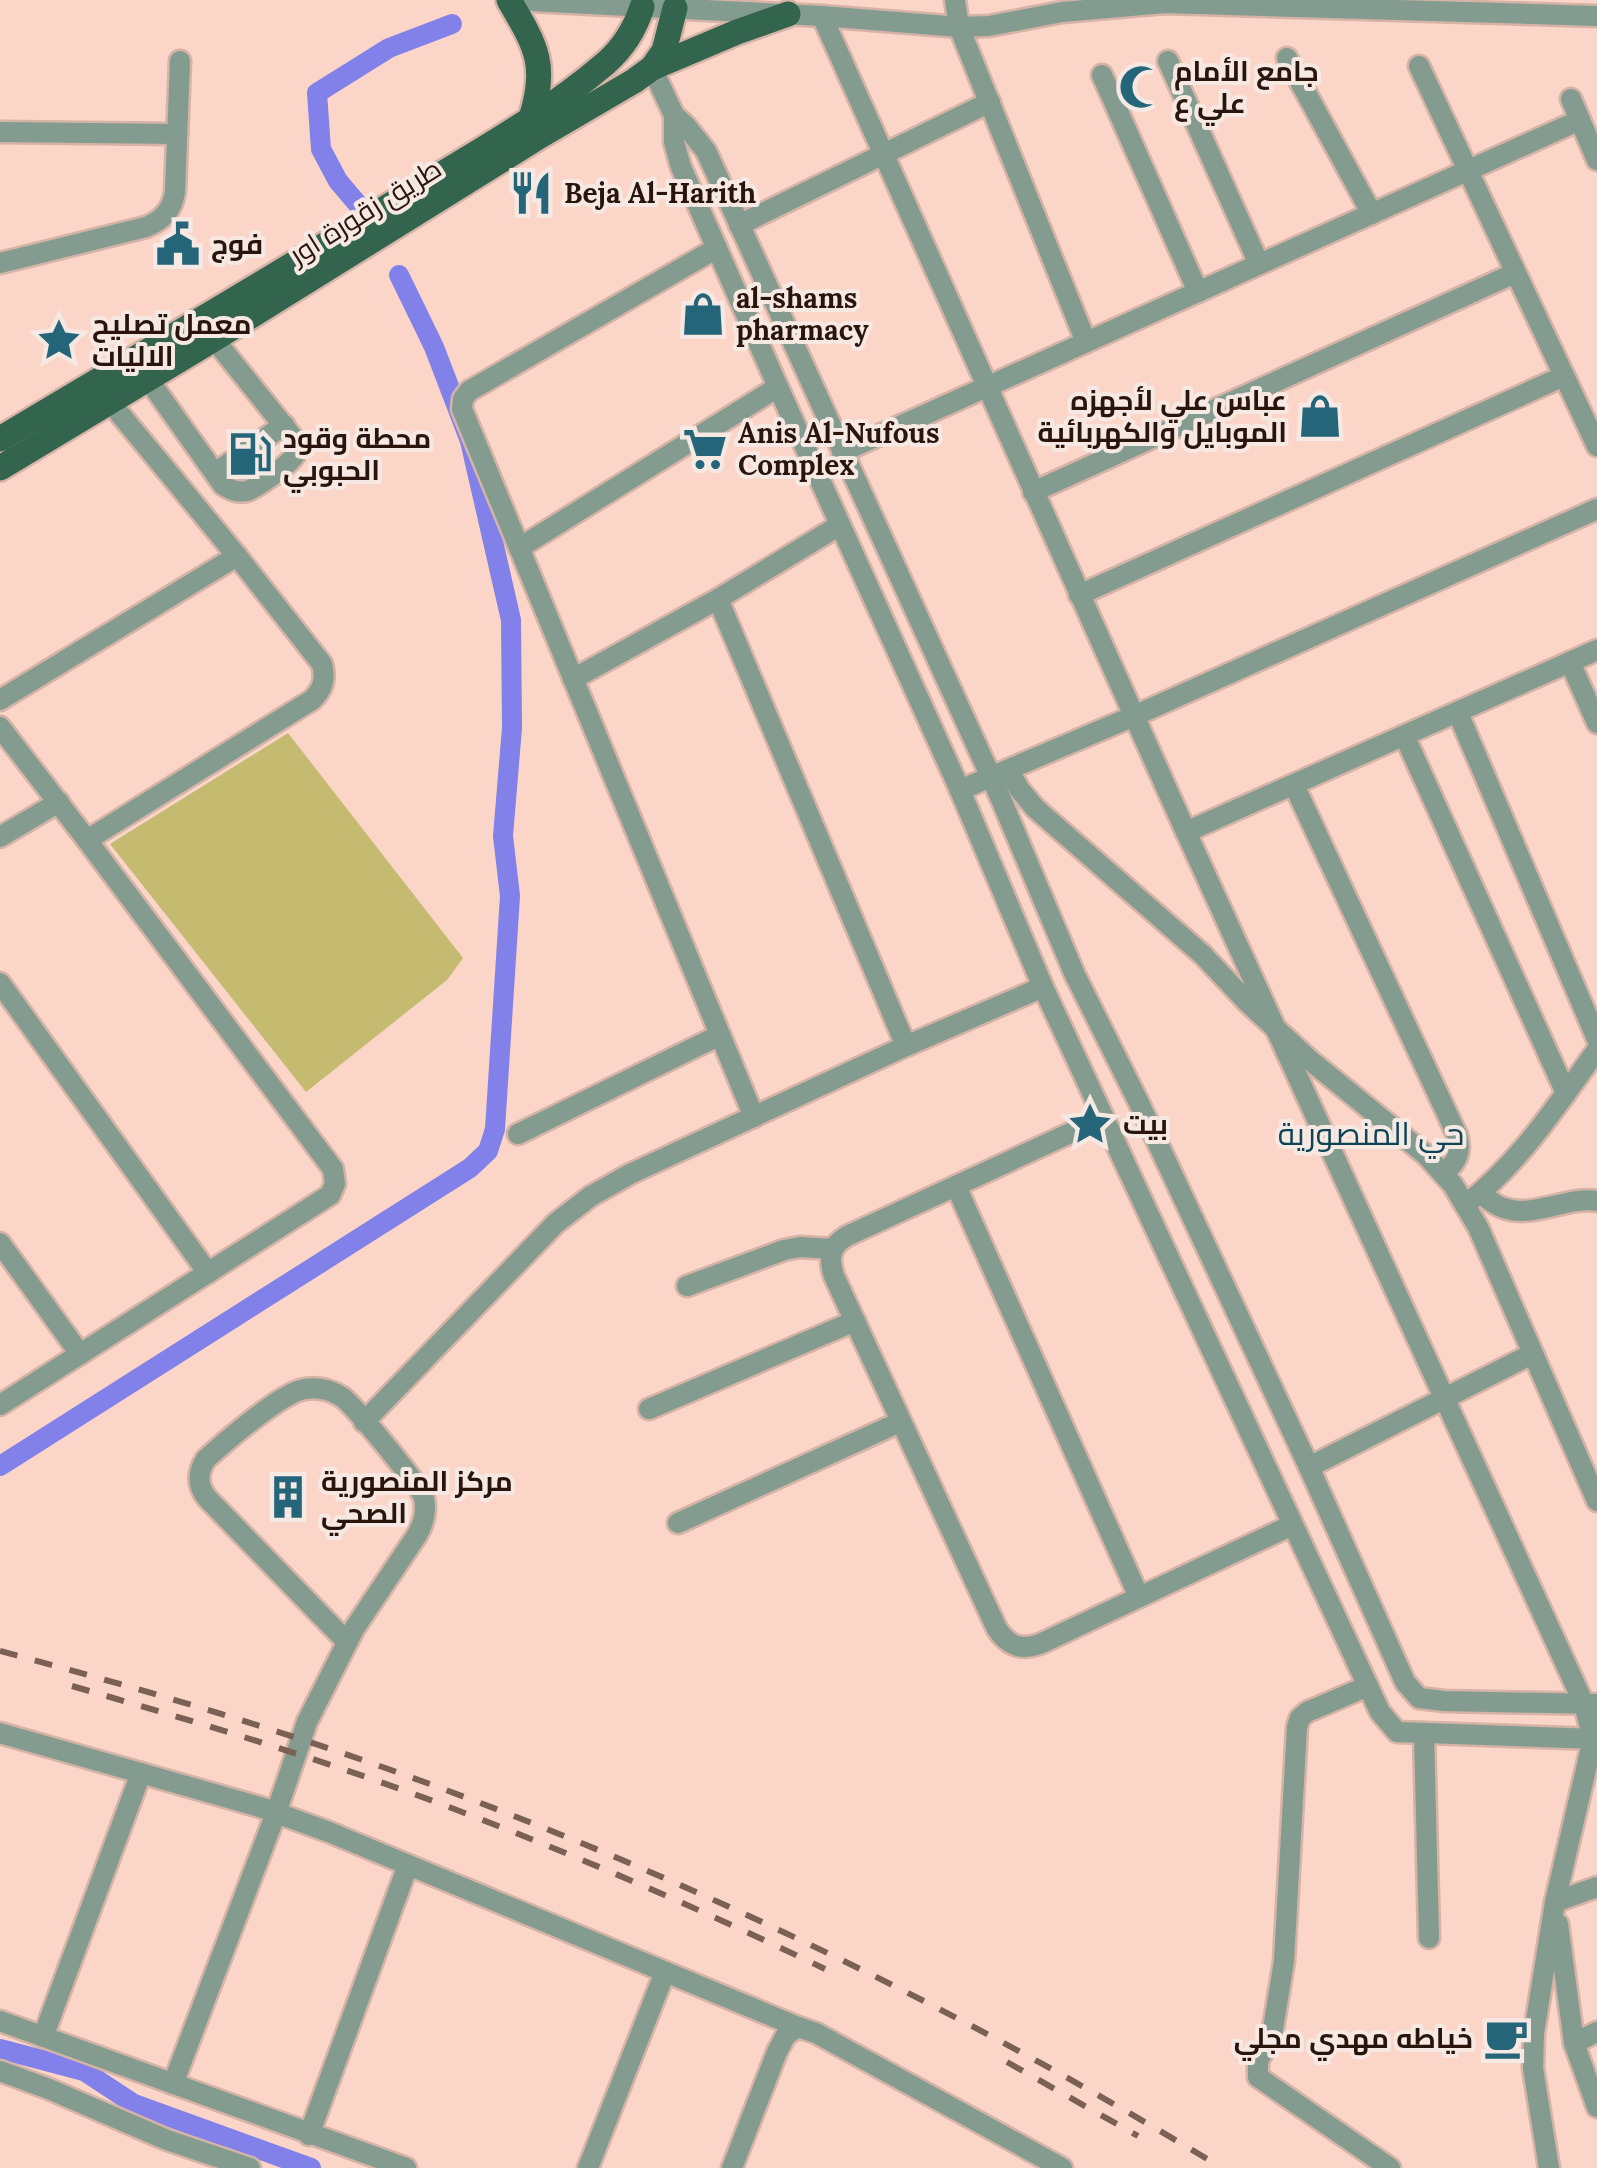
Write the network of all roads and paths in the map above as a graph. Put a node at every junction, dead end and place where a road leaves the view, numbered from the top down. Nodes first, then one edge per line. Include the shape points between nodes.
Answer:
1 (511, 0) edge
2 (955, 0) edge
3 (642, 3) edge
4 (1437, 6) edge
5 (1510, 7) edge
6 (675, 8) junction
7 (788, 14) junction
8 (822, 16) junction
9 (1597, 16) edge
10 (959, 27) junction
11 (1287, 58) dead end
12 (180, 61) dead end
13 (1168, 61) dead end
14 (1418, 66) dead end
15 (652, 68) junction
16 (1102, 76) dead end
17 (1571, 99) dead end
18 (990, 102) junction
19 (674, 115) junction
20 (1580, 120) junction
21 (536, 127) junction
22 (0, 132) edge
23 (177, 134) junction
24 (884, 154) junction
25 (1597, 160) edge
26 (1467, 170) junction
27 (1372, 214) junction
28 (740, 225) junction
29 (717, 248) junction
30 (0, 263) edge
31 (1259, 264) junction
32 (1516, 273) junction
33 (1198, 292) junction
34 (214, 340) junction
35 (1086, 342) junction
36 (1564, 376) junction
37 (148, 379) junction
38 (987, 387) junction
39 (778, 388) junction
40 (110, 402) junction
41 (284, 425) junction
42 (0, 439) edge
43 (1597, 446) edge
44 (842, 452) junction
45 (0, 468) edge
46 (215, 473) junction
47 (1034, 492) junction
48 (1597, 509) edge
49 (840, 525) junction
50 (519, 548) junction
51 (237, 556) junction
52 (1080, 595) junction
53 (718, 598) junction
54 (1597, 650) edge
55 (1570, 662) junction
56 (574, 679) junction
57 (0, 700) edge
58 (1458, 713) junction
59 (1134, 716) junction
60 (1597, 722) edge
61 (0, 727) edge
62 (1405, 737) junction
63 (999, 773) junction
64 (1294, 785) junction
65 (960, 790) junction
66 (59, 802) junction
67 (1186, 832) junction
68 (0, 838) edge
69 (88, 840) junction
70 (0, 983) edge
71 (1043, 988) junction
72 (1277, 1031) junction
73 (720, 1035) junction
74 (1597, 1039) edge
75 (906, 1046) junction
76 (1597, 1050) edge
77 (1566, 1093) junction
78 (754, 1116) junction
79 (1103, 1118) junction
80 (518, 1134) dead end
81 (1444, 1173) junction
82 (956, 1186) junction
83 (1472, 1199) junction
84 (1597, 1201) edge
85 (0, 1243) edge
86 (833, 1249) junction
87 (208, 1273) junction
88 (688, 1286) dead end
89 (855, 1321) junction
90 (80, 1354) junction
91 (1532, 1354) junction
92 (1444, 1398) junction
93 (0, 1405) edge
94 (650, 1408) dead end
95 (364, 1422) junction
96 (900, 1422) junction
97 (1309, 1467) junction
98 (1597, 1501) edge
99 (678, 1523) dead end
100 (1292, 1525) junction
101 (1139, 1598) junction
102 (347, 1642) junction
103 (1368, 1686) junction
104 (1590, 1704) edge
105 (1424, 1733) junction
106 (1595, 1739) edge
107 (2, 1740) edge
108 (141, 1773) junction
109 (276, 1813) junction
110 (408, 1865) junction
111 (1597, 1887) edge
112 (1555, 1902) junction
113 (1429, 1938) dead end
114 (665, 1972) junction
115 (0, 2021) edge
116 (798, 2027) junction
117 (1597, 2032) edge
118 (43, 2036) junction
119 (1574, 2043) junction
120 (0, 2071) edge
121 (174, 2084) junction
122 (1597, 2106) edge
123 (310, 2134) junction
124 (250, 2168) edge
125 (406, 2168) edge
126 (588, 2168) edge
127 (732, 2168) edge
128 (1062, 2168) edge
129 (1390, 2168) edge
130 (1549, 2168) edge

1 - 3 street
1 - 21 main road via 536,50
2 - 10 street
3 - 6 street
3 - 21 main road via 619,50
4 - 5 street
4 - 10 street via 1165,3
5 - 9 street
6 - 7 street
6 - 15 main road
7 - 8 street
7 - 15 main road, طريق زقورة اور
8 - 10 street
8 - 24 street
10 - 18 street
11 - 27 street
12 - 23 street
13 - 31 street
14 - 26 street
15 - 19 street
15 - 21 main road, طريق زقورة اور
16 - 33 street
17 - 20 street
18 - 24 street
18 - 35 street
19 - 28 street via 706,151
19 - 29 street via 676,154
20 - 25 street
20 - 26 street
21 - 34 main road, طريق زقورة اور
21 - 42 main road
22 - 23 street
23 - 30 street via 174,200 160,220
24 - 28 street
24 - 38 street
26 - 27 street
26 - 32 street
27 - 31 street
28 - 44 street
29 - 39 street
29 - 50 street via 468,391 462,410
31 - 33 street
32 - 36 street
32 - 47 street
33 - 35 street
34 - 37 main road, طريق زقورة اور
34 - 41 street
35 - 38 street
36 - 43 street
36 - 52 street
37 - 40 main road, طريق زقورة اور
37 - 46 street
38 - 44 street
38 - 47 street
39 - 49 street
39 - 50 street
40 - 45 main road, طريق زقورة اور
40 - 51 street
41 - 46 street
41 - 46 street via 295,440 294,456 256,487 236,491
44 - 63 street
47 - 52 street
48 - 59 street
49 - 53 street
49 - 65 street
50 - 56 street
51 - 57 street
51 - 69 street via 322,664 324,684 312,700
52 - 59 street
53 - 56 street
53 - 75 street
54 - 55 street
55 - 58 street
55 - 60 street
56 - 73 street
58 - 62 street
58 - 74 street
59 - 63 street
59 - 67 street
61 - 66 street
62 - 64 street
62 - 77 street
63 - 65 street
63 - 72 street via 1203,955
63 - 97 street via 1075,975
64 - 67 street
64 - 81 street via 1457,1136 1457,1159
65 - 71 street
66 - 68 street
66 - 69 street
67 - 72 street
69 - 87 street via 334,1173 330,1195
70 - 87 street
71 - 75 street
71 - 79 street
72 - 81 street
72 - 92 street
73 - 78 street
73 - 80 street
75 - 78 street
76 - 77 street
77 - 83 street via 1507,1169
78 - 95 street via 630,1174 556,1223
79 - 82 street
79 - 100 street
81 - 83 street
82 - 86 street via 847,1236
82 - 101 street
83 - 84 street via 1511,1210
83 - 91 street
85 - 90 street
86 - 88 street via 784,1250
86 - 89 street via 830,1263
87 - 90 street
89 - 94 street
89 - 96 street
90 - 93 street
91 - 92 street
91 - 98 street
92 - 97 street
92 - 104 street
95 - 102 street via 417,1484 426,1511 422,1528
95 - 102 street via 339,1395 318,1388 296,1391 206,1459 199,1479 206,1498
96 - 99 street
96 - 101 street via 1004,1640 1029,1648
97 - 104 street via 1405,1682 1419,1698
100 - 101 street
100 - 103 street
102 - 109 street via 307,1722
103 - 105 street via 1398,1732
103 - 129 street via 1308,1712 1297,1727 1284,1961 1272,2035 1256,2070
104 - 106 street
105 - 106 street
105 - 113 street
106 - 112 street
107 - 108 street
108 - 109 street
108 - 118 street
109 - 110 street
109 - 121 street
110 - 114 street
110 - 123 street
111 - 112 street
112 - 119 street
112 - 130 street via 1533,2068
114 - 116 street
114 - 126 street
115 - 118 street
116 - 127 street via 777,2052
116 - 128 street
117 - 119 street
118 - 121 street
119 - 122 street
120 - 124 street
121 - 123 street
123 - 125 street

